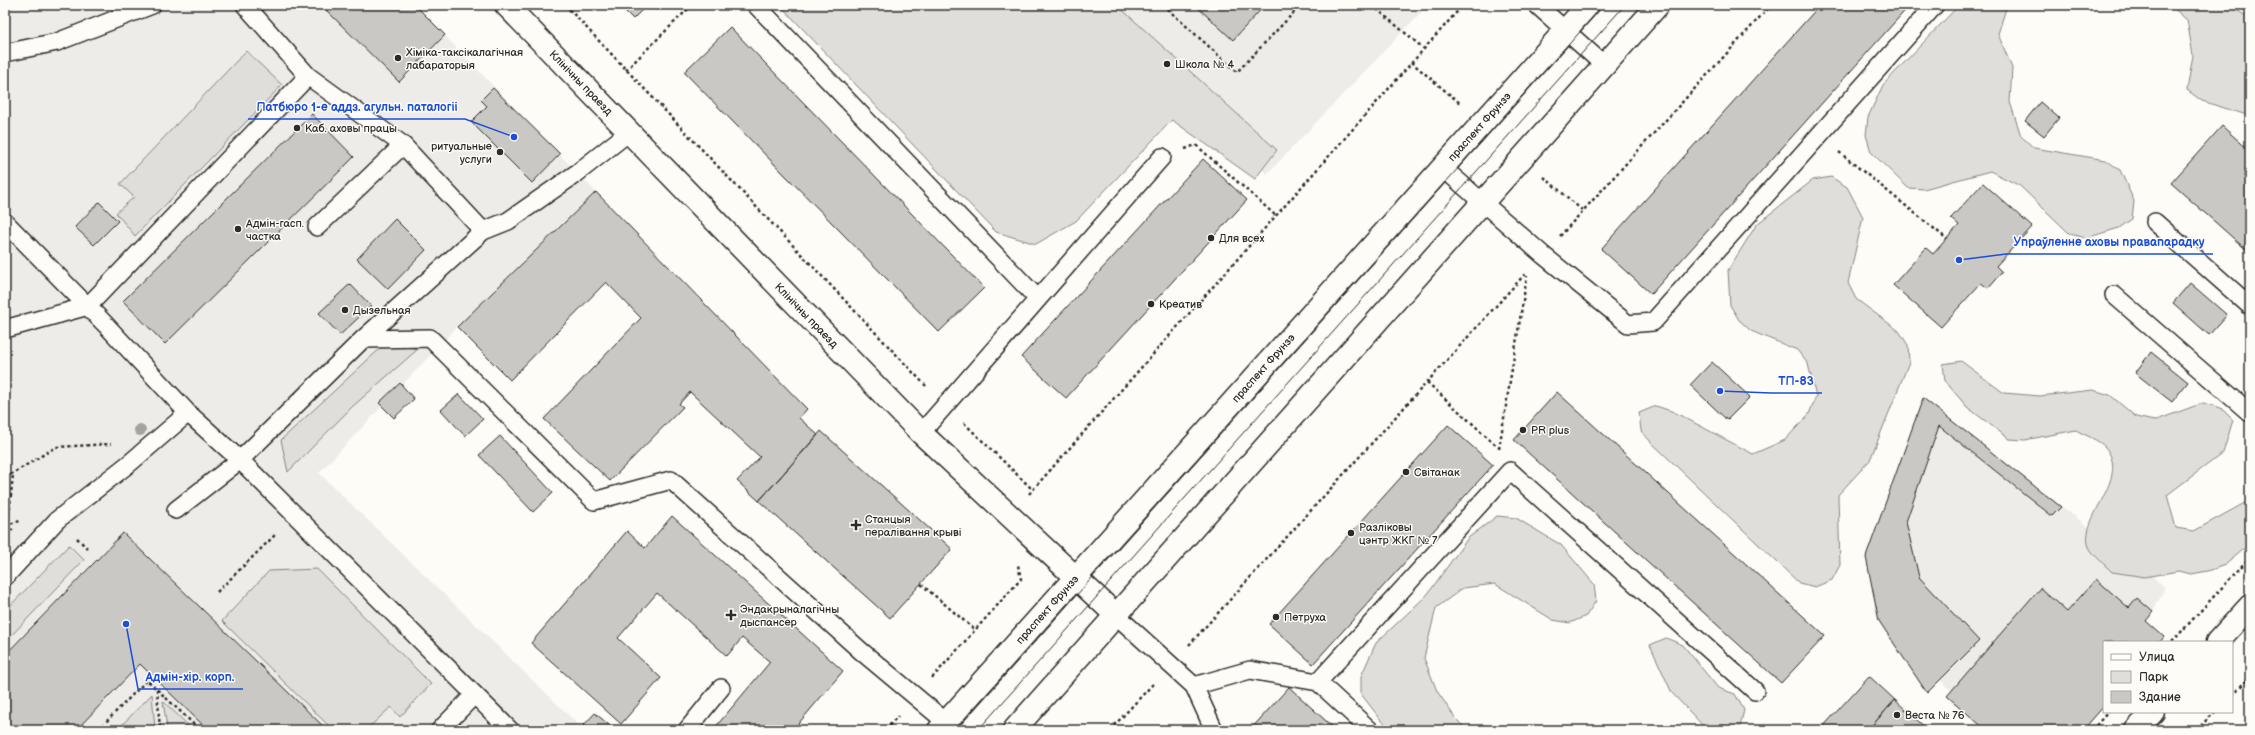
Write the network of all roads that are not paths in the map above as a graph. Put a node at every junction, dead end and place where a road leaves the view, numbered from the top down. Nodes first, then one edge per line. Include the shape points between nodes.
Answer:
1 (152, 5) edge
2 (244, 5) edge
3 (506, 5) edge
4 (756, 5) edge
5 (1537, 5) edge
6 (1588, 5) edge
7 (1658, 5) edge
8 (1935, 5) edge
9 (1566, 30) junction
10 (5, 53) edge
11 (1604, 65) junction
12 (308, 76) junction
13 (629, 132) junction
14 (403, 145) junction
15 (1162, 157) road end
16 (1443, 168) junction
17 (1482, 202) junction
18 (5, 222) edge
19 (2155, 222) dead end
20 (317, 227) dead end
21 (483, 231) junction
22 (2114, 295) dead end
23 (1038, 299) junction
24 (88, 306) junction
25 (2250, 306) edge
26 (5, 329) edge
27 (363, 339) junction
28 (188, 413) junction
29 (2250, 413) edge
30 (920, 433) junction
31 (240, 460) junction
32 (176, 510) dead end
33 (5, 577) edge
34 (1076, 578) junction
35 (2250, 606) edge
36 (1117, 616) junction
37 (2218, 641) edge
38 (1318, 682) junction
39 (1194, 686) junction
40 (721, 688) dead end
41 (1755, 691) dead end
42 (474, 695) junction
43 (2152, 713) edge
44 (942, 726) edge
45 (440, 730) edge
46 (510, 730) edge
47 (687, 730) edge
48 (1014, 730) edge
49 (1214, 730) edge
50 (1370, 730) edge
51 (2136, 730) edge

1 - 10 lane via 56,42
2 - 12 lane
3 - 13 main road, Клінічны праезд
4 - 23 lane
5 - 9 lane
6 - 9 main road, праспект Фрунзэ
7 - 11 main road
8 - 17 lane via 1653,322 1628,324
9 - 11 lane
9 - 16 main road, праспект Фрунзэ
11 - 17 main road
12 - 14 lane
12 - 24 lane
13 - 21 lane via 578,173 508,221
13 - 30 main road, Клінічны праезд
14 - 20 lane
14 - 21 lane
15 - 23 lane
16 - 17 lane
16 - 34 main road, праспект Фрунзэ
17 - 36 main road
18 - 24 lane
19 - 25 lane
21 - 27 lane
22 - 29 lane
23 - 30 lane
24 - 26 lane
24 - 28 lane
27 - 31 lane
27 - 44 lane via 430,338 594,501 671,480 916,696
28 - 31 lane
28 - 33 lane via 57,520
30 - 34 main road, Клінічны праезд
31 - 32 lane
31 - 42 lane
34 - 36 main road, Клінічны праезд
34 - 44 main road, праспект Фрунзэ
35 - 37 main road
36 - 39 lane
36 - 48 main road
38 - 39 lane via 1250,670
38 - 41 lane via 1510,471
38 - 50 lane
39 - 49 lane
40 - 47 lane
42 - 45 lane
42 - 46 lane
43 - 51 main road

